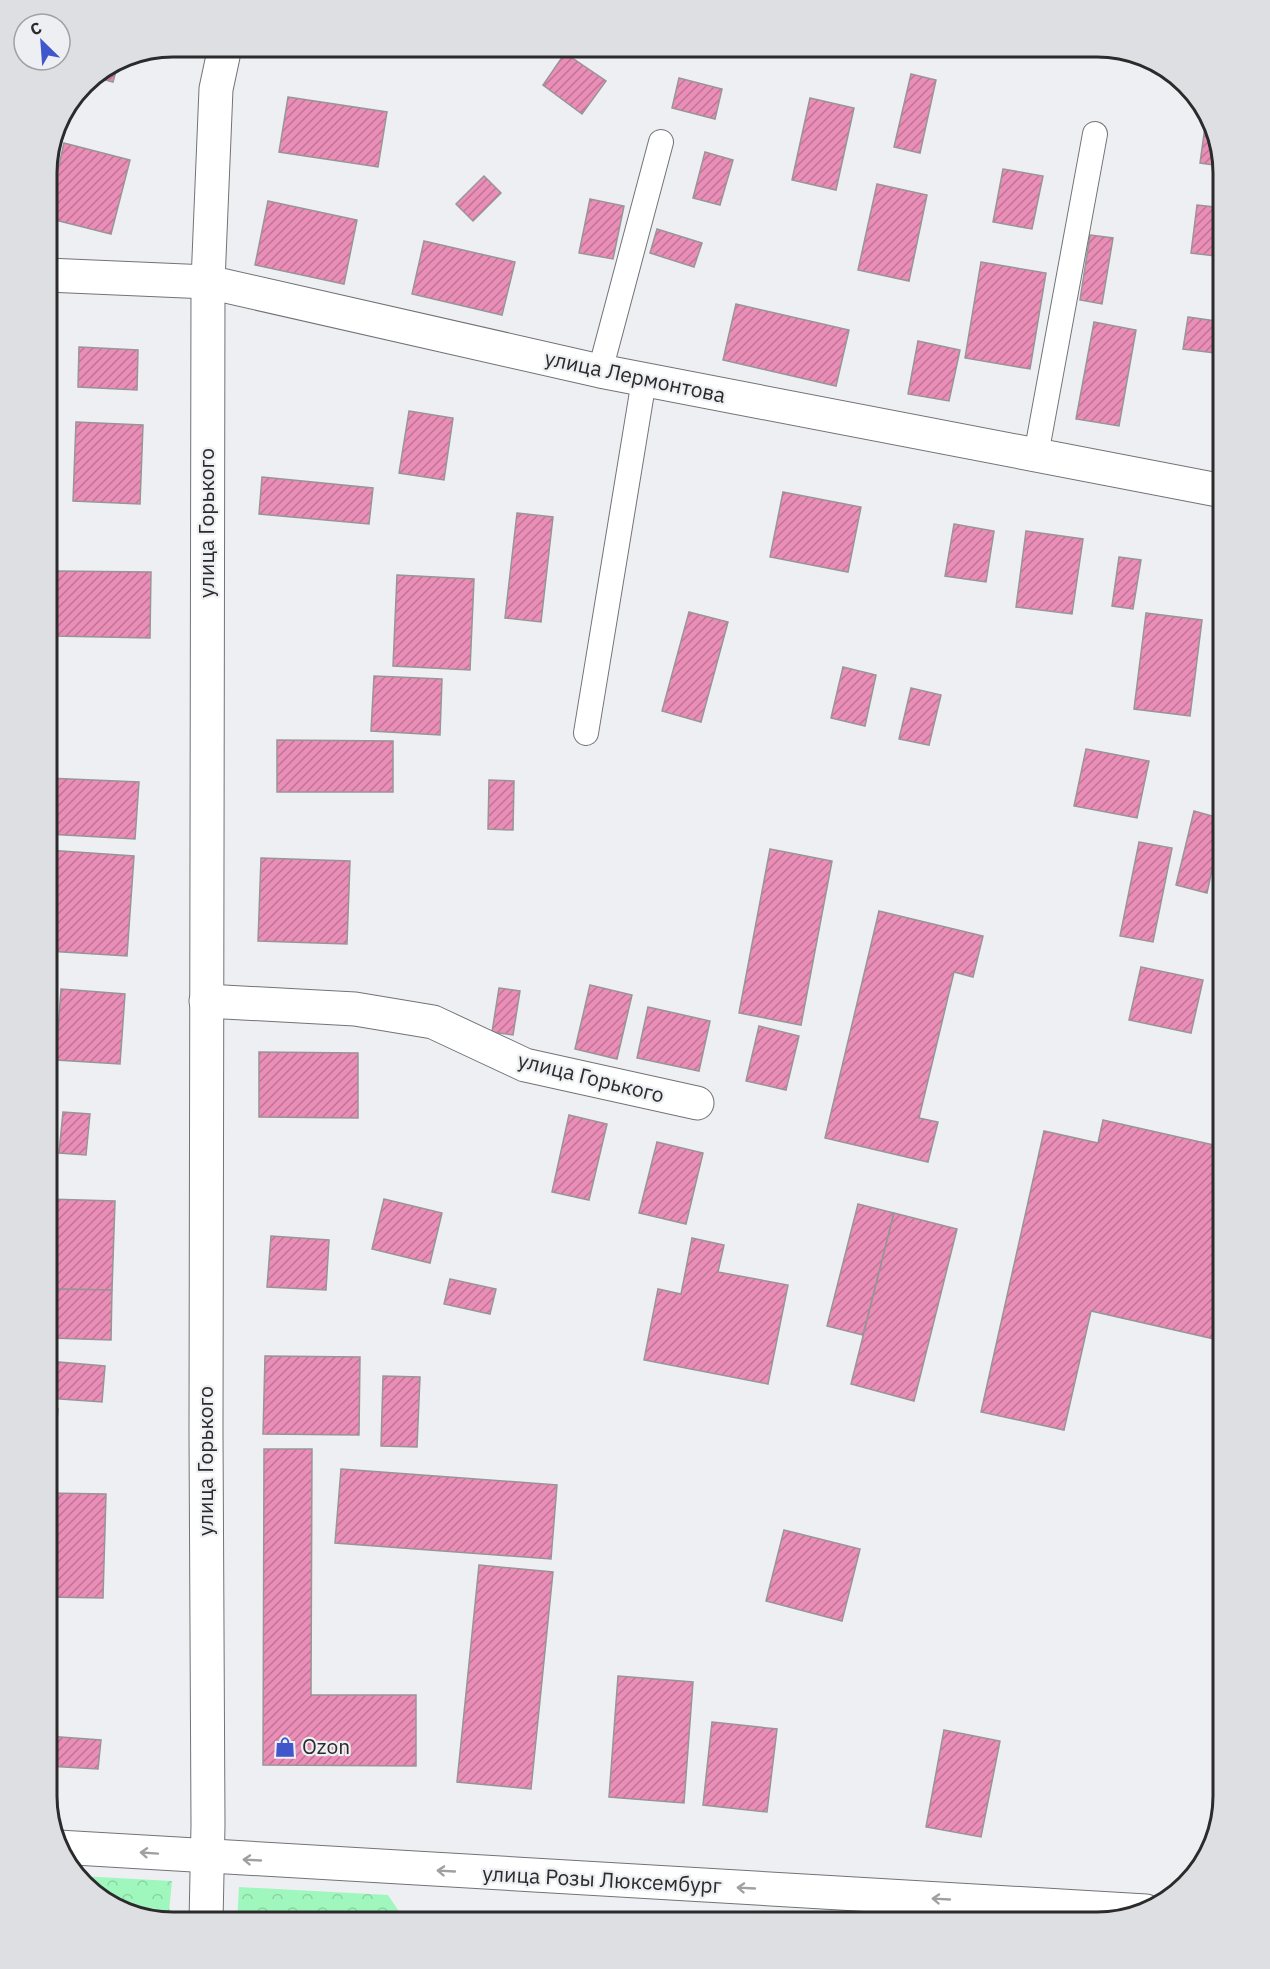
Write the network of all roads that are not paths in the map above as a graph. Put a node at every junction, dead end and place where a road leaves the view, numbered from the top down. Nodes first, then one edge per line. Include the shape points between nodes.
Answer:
1 (223, 57) edge
2 (1095, 134) dead end
3 (661, 142) dead end
4 (57, 275) edge
5 (208, 282) junction
6 (600, 371) junction
7 (644, 380) junction
8 (1036, 455) junction
9 (1213, 489) edge
10 (586, 733) dead end
11 (206, 1001) junction
12 (697, 1103) dead end
13 (69, 1848) edge
14 (207, 1858) junction
15 (1121, 1910) edge
16 (206, 1912) edge

1 - 5 street, улица Горького via 216,89
2 - 8 lane
3 - 6 lane
4 - 5 street, улица Лермонтова
5 - 6 street, улица Лермонтова
5 - 11 street, улица Горького
6 - 7 street, улица Лермонтова
7 - 8 street, улица Лермонтова
7 - 10 lane
8 - 9 street, улица Лермонтова
11 - 12 street, улица Горького via 355,1009 433,1022 525,1065
11 - 14 street, улица Горького
14 -> 13 street, улица Розы Люксембург
15 -> 14 street, улица Розы Люксембург
14 - 16 street, улица Горького

